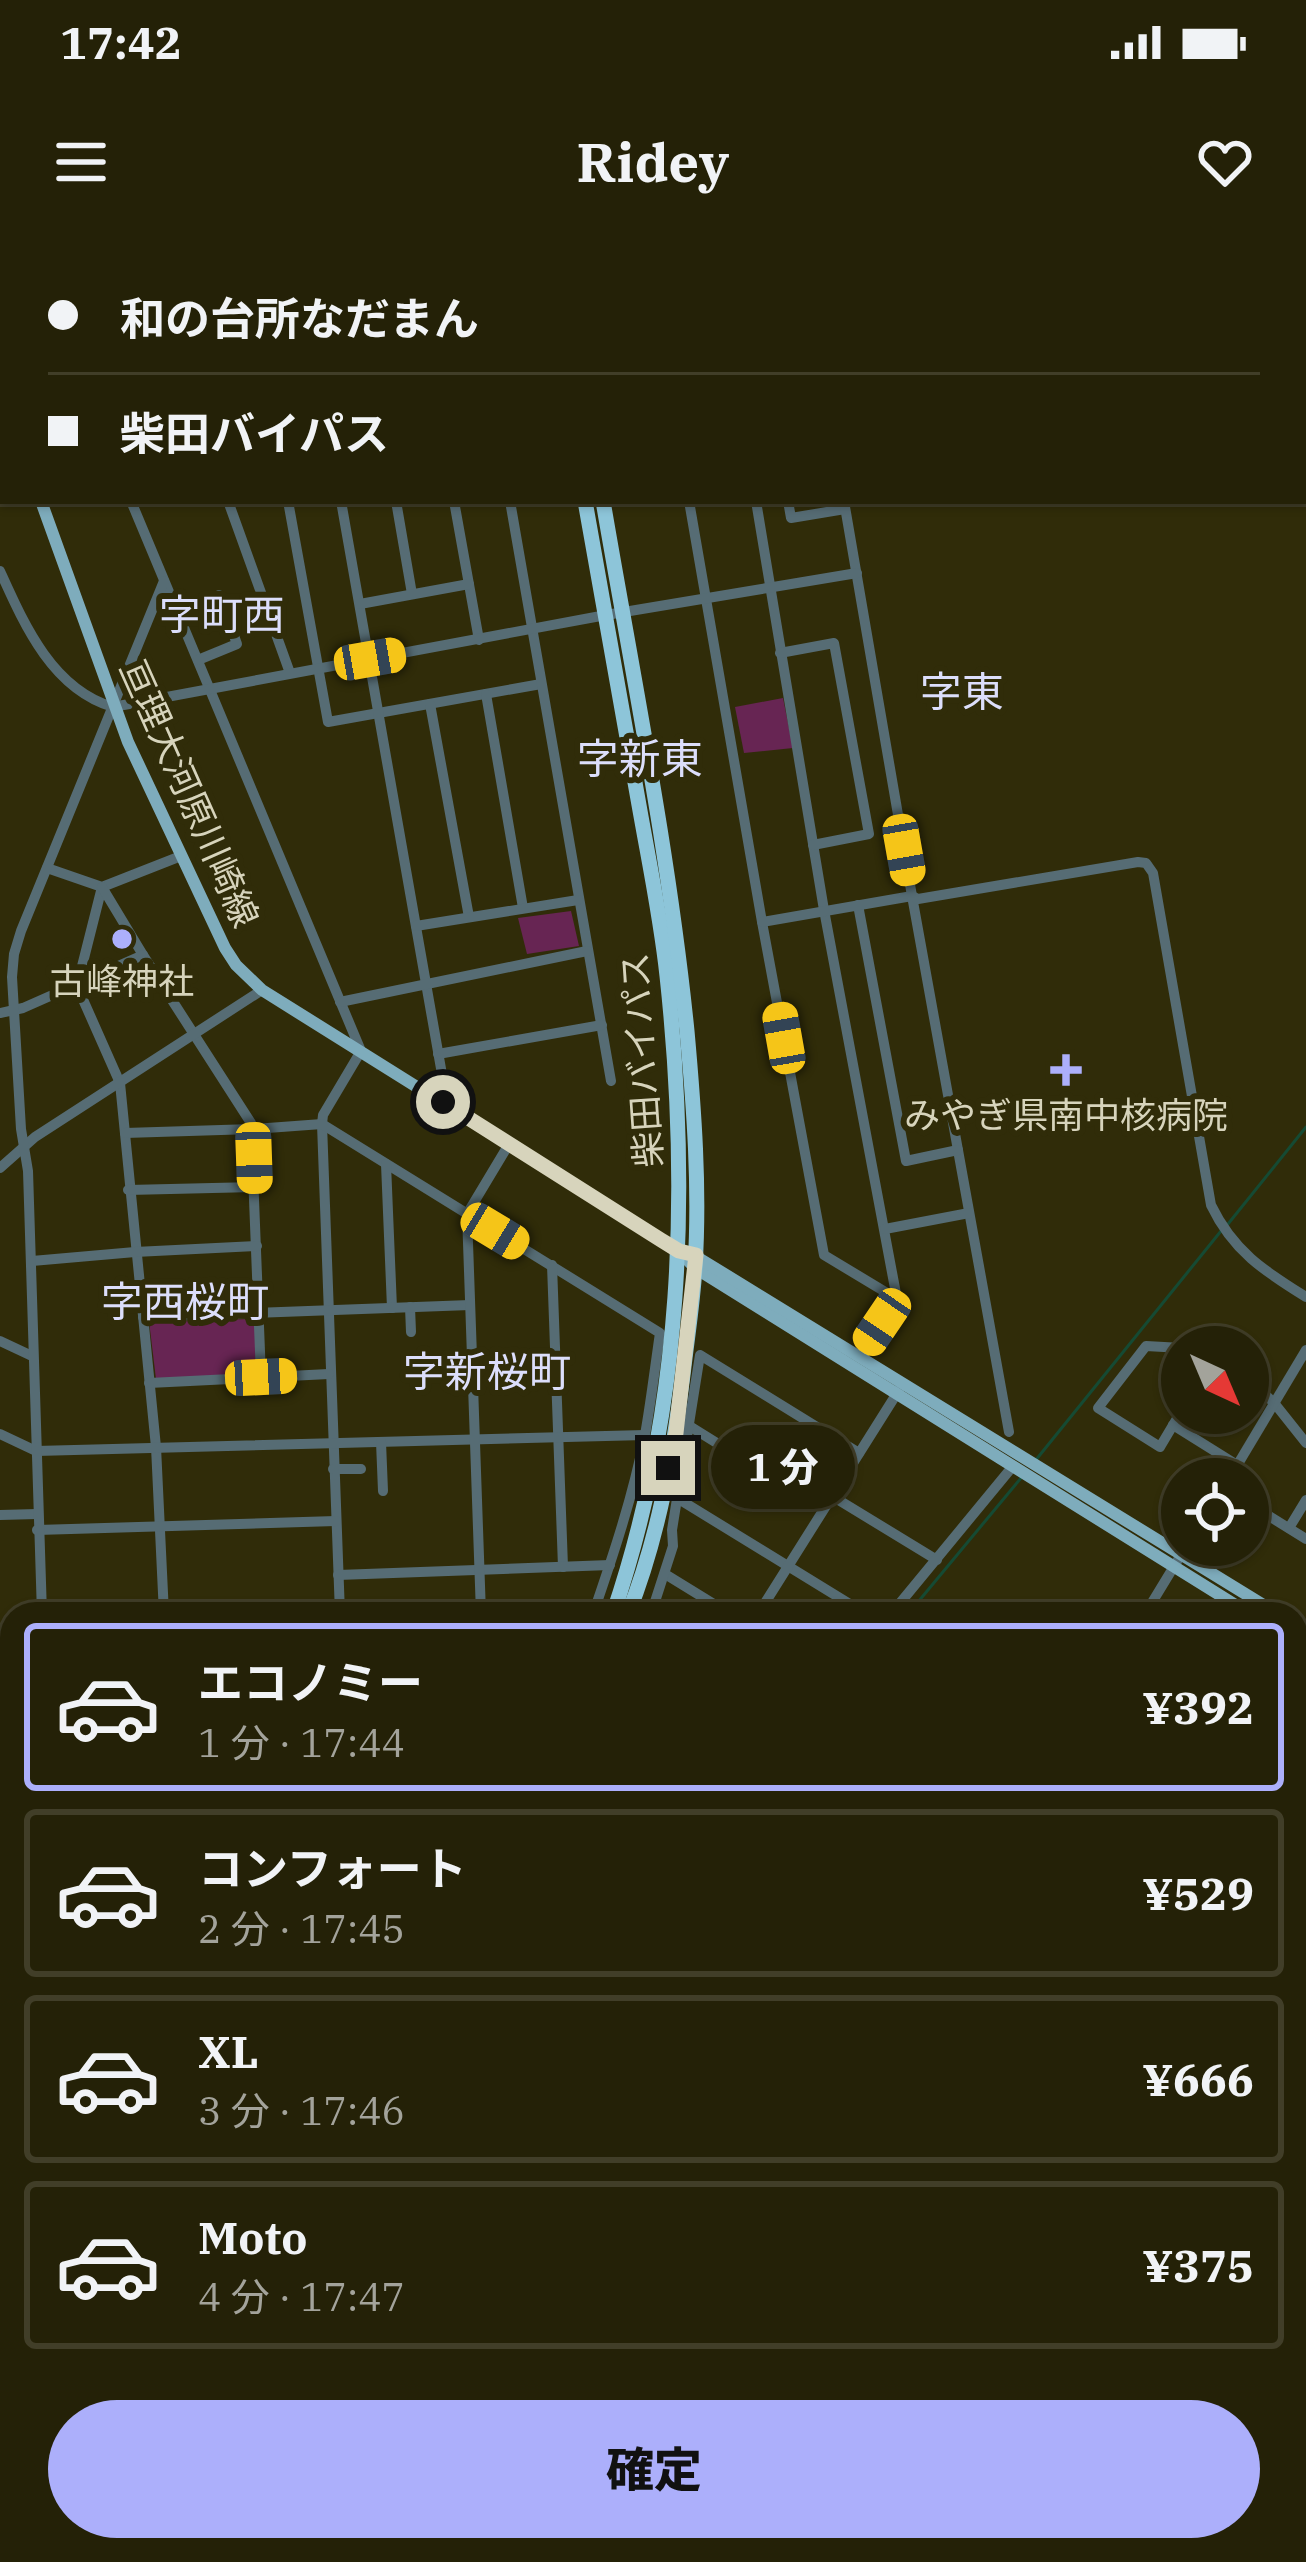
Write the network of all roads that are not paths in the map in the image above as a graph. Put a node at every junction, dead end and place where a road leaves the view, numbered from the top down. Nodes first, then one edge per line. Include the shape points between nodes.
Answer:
1 (42, 504) edge
2 (132, 504) edge
3 (229, 504) edge
4 (290, 504) edge
5 (342, 504) edge
6 (397, 504) edge
7 (455, 504) edge
8 (511, 504) edge
9 (586, 504) edge
10 (603, 504) edge
11 (690, 504) edge
12 (757, 504) edge
13 (789, 504) edge
14 (845, 505) edge
15 (0, 571) edge
16 (857, 573) junction
17 (164, 580) junction
18 (469, 584) junction
19 (771, 587) junction
20 (412, 594) junction
21 (219, 595) dead end
22 (706, 598) junction
23 (360, 604) junction
24 (614, 614) junction
25 (533, 630) junction
26 (479, 640) junction
27 (780, 653) junction
28 (370, 659) junction
29 (198, 660) junction
30 (318, 668) junction
31 (290, 673) junction
32 (541, 684) junction
33 (209, 688) junction
34 (486, 694) junction
35 (430, 704) junction
36 (113, 707) junction
37 (379, 713) junction
38 (128, 742) junction
39 (98, 748) junction
40 (813, 845) junction
41 (182, 856) junction
42 (46, 868) junction
43 (102, 887) junction
44 (912, 896) junction
45 (578, 900) junction
46 (858, 905) junction
47 (523, 908) junction
48 (824, 910) junction
49 (470, 917) junction
50 (762, 922) junction
51 (416, 926) junction
52 (587, 952) junction
53 (142, 955) junction
54 (426, 983) junction
55 (77, 986) junction
56 (262, 991) junction
57 (340, 1002) junction
58 (7, 1011) edge
59 (602, 1025) junction
60 (193, 1035) junction
61 (361, 1051) junction
62 (438, 1054) junction
63 (611, 1081) dead end
64 (119, 1083) junction
65 (443, 1102) junction
66 (322, 1124) junction
67 (253, 1130) junction
68 (125, 1133) junction
69 (509, 1144) junction
70 (24, 1145) junction
71 (958, 1150) junction
72 (386, 1164) junction
73 (0, 1168) edge
74 (255, 1187) junction
75 (128, 1190) junction
76 (467, 1214) junction
77 (969, 1214) junction
78 (884, 1228) junction
79 (257, 1246) junction
80 (135, 1252) junction
81 (690, 1258) junction
82 (32, 1261) junction
83 (552, 1265) junction
84 (1306, 1298) edge
85 (897, 1299) junction
86 (470, 1305) junction
87 (410, 1307) junction
88 (392, 1308) junction
89 (327, 1310) junction
90 (259, 1313) junction
91 (143, 1317) junction
92 (411, 1332) dead end
93 (0, 1341) edge
94 (1161, 1347) edge
95 (1306, 1350) edge
96 (860, 1355) junction
97 (32, 1356) junction
98 (329, 1374) junction
99 (261, 1377) junction
100 (149, 1383) junction
101 (900, 1388) junction
102 (1269, 1398) edge
103 (1275, 1404) junction
104 (691, 1427) junction
105 (1009, 1432) dead end
106 (0, 1434) edge
107 (1168, 1434) edge
108 (1187, 1434) edge
109 (645, 1435) junction
110 (560, 1437) junction
111 (475, 1439) junction
112 (381, 1442) junction
113 (332, 1443) junction
114 (1306, 1443) edge
115 (156, 1447) junction
116 (36, 1451) junction
117 (859, 1453) junction
118 (1226, 1458) edge
119 (1241, 1458) edge
120 (333, 1469) junction
121 (361, 1469) dead end
122 (1027, 1469) junction
123 (383, 1491) dead end
124 (832, 1496) junction
125 (676, 1498) junction
126 (1306, 1500) edge
127 (823, 1509) junction
128 (37, 1514) junction
129 (0, 1516) edge
130 (1269, 1516) edge
131 (336, 1521) junction
132 (159, 1526) junction
133 (1289, 1528) junction
134 (38, 1530) junction
135 (1306, 1538) edge
136 (1161, 1545) edge
137 (937, 1560) junction
138 (610, 1565) junction
139 (788, 1566) junction
140 (1175, 1566) edge
141 (1193, 1566) edge
142 (1198, 1566) edge
143 (563, 1567) junction
144 (479, 1570) junction
145 (665, 1574) junction
146 (338, 1575) junction
147 (41, 1602) edge
148 (163, 1602) edge
149 (339, 1602) edge
150 (480, 1602) edge
151 (597, 1602) edge
152 (617, 1602) edge
153 (632, 1602) edge
154 (655, 1602) edge
155 (710, 1602) edge
156 (766, 1602) edge
157 (846, 1602) edge
158 (901, 1602) edge
159 (1152, 1602) edge
160 (1236, 1602) edge
161 (1258, 1602) edge

1 - 36 main road, 亘理大河原川崎線
2 - 17 street, 亘理大河原川崎線
3 - 31 street
4 - 30 street
5 - 23 street
6 - 20 street
7 - 18 street
8 - 25 street
9 - 24 highway, 柴田バイパス
10 - 24 highway, 柴田バイパス
11 - 22 street
12 - 19 street
13 - 14 street via 791,518
14 - 16 street
15 - 36 street via 56,668
16 - 19 street
16 - 44 street
17 - 29 street, 亘理大河原川崎線
17 - 36 street
18 - 20 street
18 - 26 street
19 - 22 street
19 - 27 street
20 - 23 street
21 - 29 street via 237,644
22 - 24 street
22 - 50 street
23 - 28 street
24 - 25 street
24 - 81 highway, 柴田バイパス via 658,812 681,975 694,1100
25 - 26 street
25 - 32 street
26 - 28 street
27 - 40 street
27 - 40 street via 834,643 869,834
28 - 30 street
28 - 37 street
29 - 33 street, 亘理大河原川崎線
30 - 31 street
30 - 37 street via 328,722
31 - 33 street
32 - 34 street
32 - 45 street
33 - 36 street
33 - 57 street, 亘理大河原川崎線
34 - 35 street
34 - 47 street
35 - 37 street
35 - 49 street
36 - 38 main road, 亘理大河原川崎線
36 - 39 street
37 - 51 street
38 - 39 street
38 - 41 main road, 亘理大河原川崎線
39 - 42 street
40 - 48 street
41 - 43 street
41 - 56 main road, 亘理大河原川崎線 via 225,947
42 - 43 street
42 - 58 street via 14,954
43 - 53 street
43 - 55 street
44 - 46 street
44 - 71 street
44 - 84 street via 1138,862 1151,867 1218,1221 1258,1266
45 - 47 street
45 - 52 street
46 - 48 street
46 - 71 street via 907,1161
47 - 49 street
48 - 50 street
48 - 78 street
49 - 51 street
50 - 85 street via 824,1255
51 - 54 street
52 - 54 street
52 - 59 street
53 - 55 street
53 - 60 street
54 - 57 street
54 - 62 street
55 - 58 street
55 - 64 street
56 - 60 street
56 - 61 main road, 亘理大河原川崎線
57 - 61 street, 亘理大河原川崎線
58 - 70 street
59 - 62 street
59 - 63 street
60 - 64 street
60 - 67 street
61 - 65 main road, 亘理大河原川崎線
61 - 66 street
62 - 65 street
64 - 68 street
64 - 70 street
65 - 69 main road, 亘理大河原川崎線
66 - 67 street
66 - 72 street
66 - 89 street
67 - 68 street
67 - 74 street
68 - 75 street
69 - 76 street
69 - 81 main road, 亘理大河原川崎線
70 - 73 street
70 - 82 street
71 - 77 street
72 - 76 street
72 - 88 street
74 - 75 street
74 - 79 street
75 - 80 street
76 - 83 street
76 - 86 street
77 - 78 street
77 - 105 street
78 - 85 street
79 - 80 street
79 - 90 street
80 - 82 street
80 - 91 street
81 - 96 main road, 亘理大河原川崎線
81 - 101 main road, 亘理大河原川崎線
81 - 152 highway, 柴田バイパス via 640,1526
81 - 153 highway, 柴田バイパス via 676,1433
82 - 97 street
83 - 109 street via 660,1333
83 - 110 street
85 - 96 street
86 - 87 street
86 - 111 street
87 - 88 street
87 - 92 street
88 - 89 street
89 - 90 street
89 - 98 street
90 - 91 street
90 - 99 street
91 - 100 street
93 - 97 street
94 - 107 street via 1146,1346 1098,1408 1160,1447
95 - 103 street
96 - 101 main road, 亘理大河原川崎線
97 - 116 street
98 - 99 street
98 - 113 street
99 - 100 street
100 - 115 street
101 - 117 street
101 - 122 main road, 亘理大河原川崎線
102 - 103 street
103 - 114 street
103 - 119 street
104 - 117 street via 700,1355
104 - 125 street
104 - 127 street
106 - 116 street
108 - 118 street
109 - 110 street
109 - 138 street
110 - 111 street
110 - 143 street
111 - 112 street
111 - 144 street
112 - 113 street
112 - 123 street
113 - 115 street
113 - 120 street
115 - 116 street
115 - 132 street
116 - 128 street
117 - 124 street
120 - 121 street
120 - 131 street
122 - 136 main road, 亘理大河原川崎線
122 - 137 street
124 - 127 street
124 - 137 street
125 - 139 street
125 - 145 street
126 - 133 street
127 - 139 street
128 - 129 street
128 - 134 street
130 - 133 street
131 - 132 street
131 - 146 street
132 - 134 street
132 - 148 street
133 - 135 street
134 - 147 street
137 - 158 street
138 - 143 street
138 - 151 street
139 - 156 street
139 - 157 street
140 - 159 street
141 - 160 main road, 亘理大河原川崎線
142 - 161 main road, 亘理大河原川崎線
143 - 144 street
144 - 146 street
144 - 150 street
145 - 154 street
145 - 155 street
146 - 149 street

